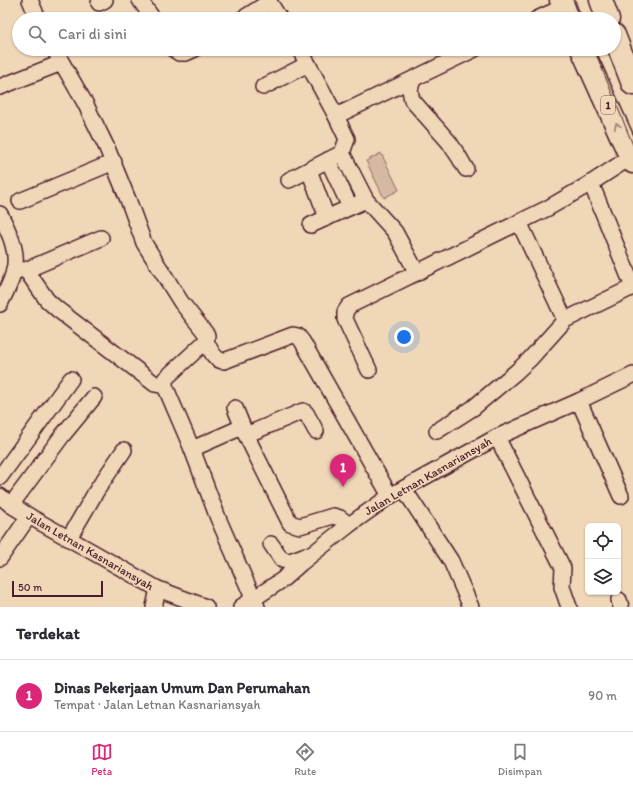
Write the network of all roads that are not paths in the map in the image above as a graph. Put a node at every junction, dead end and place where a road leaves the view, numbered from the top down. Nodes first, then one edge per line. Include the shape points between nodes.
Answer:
1 (30, 0) edge
2 (140, 0) edge
3 (601, 0) edge
4 (269, 1) edge
5 (35, 12) edge
6 (148, 12) edge
7 (252, 12) edge
8 (276, 12) edge
9 (605, 12) edge
10 (621, 53) edge
11 (58, 56) edge
12 (303, 56) edge
13 (461, 56) edge
14 (585, 56) edge
15 (61, 63) junction
16 (308, 64) junction
17 (413, 79) junction
18 (633, 84) edge
19 (0, 86) edge
20 (263, 88) dead end
21 (336, 116) junction
22 (342, 153) junction
23 (632, 159) edge
24 (328, 160) junction
25 (114, 162) junction
26 (466, 169) dead end
27 (309, 170) junction
28 (289, 180) dead end
29 (591, 184) junction
30 (366, 200) junction
31 (20, 201) dead end
32 (350, 207) junction
33 (0, 214) edge
34 (327, 218) junction
35 (519, 222) junction
36 (311, 225) dead end
37 (9, 236) junction
38 (101, 238) dead end
39 (0, 250) edge
40 (20, 270) junction
41 (417, 273) junction
42 (633, 287) edge
43 (0, 304) edge
44 (565, 320) junction
45 (206, 341) junction
46 (369, 370) dead end
47 (633, 375) edge
48 (71, 379) dead end
49 (165, 386) junction
50 (94, 397) dead end
51 (579, 401) junction
52 (235, 408) dead end
53 (244, 431) junction
54 (316, 431) dead end
55 (437, 431) dead end
56 (497, 436) junction
57 (192, 449) junction
58 (124, 450) dead end
59 (0, 477) edge
60 (404, 489) junction
61 (390, 496) junction
62 (621, 496) dead end
63 (6, 501) edge
64 (29, 516) junction
65 (349, 525) junction
66 (69, 538) junction
67 (271, 544) dead end
68 (315, 551) junction
69 (0, 558) edge
70 (158, 589) junction
71 (256, 603) edge
72 (154, 607) edge
73 (206, 607) edge
74 (241, 607) edge
75 (471, 607) edge
76 (569, 607) edge

1 - 5 street
2 - 6 street
3 - 9 highway
4 - 7 street
4 - 8 street
10 - 18 highway
11 - 15 street
12 - 16 street
13 - 17 street
23 -> 14 highway, 1
15 - 19 street
15 - 25 street
16 - 20 street
16 - 21 street
17 - 21 street
17 - 26 street via 410,90 412,100 449,142
21 - 22 street via 347,139
22 - 24 street
22 - 30 street
23 - 29 street
24 - 27 street
24 - 32 street
25 - 31 street
25 - 45 street via 144,243 181,302 207,335
27 - 28 street
27 - 34 street
29 - 35 street
29 - 42 street
30 - 32 street
30 - 41 street via 394,232
32 - 34 street
33 - 37 street
34 - 36 street
35 - 41 street
35 - 44 street
37 - 39 street
37 - 40 street
38 - 40 street
40 - 43 street
40 - 49 street via 57,309 155,384
41 - 46 street via 349,306 346,310 345,319
42 - 44 street
44 - 55 street via 516,372 473,408
45 - 49 street via 165,379
45 - 61 street via 216,358 224,361 293,335 298,336
47 - 51 street, Jalan Letnan Kasnariansyah
48 - 59 street
49 - 57 street
50 - 63 street
51 - 56 street, Jalan Letnan Kasnariansyah
51 - 62 street
52 - 53 street
53 - 54 street via 303,411
53 - 57 street
53 - 65 street via 290,523 300,526 333,516
56 - 60 street, Jalan Letnan Kasnariansyah
56 - 76 street via 563,568 562,587
57 - 71 street via 218,518
58 - 66 street
60 - 61 street, Jalan Letnan Kasnariansyah
60 - 75 street via 451,561
61 - 65 street, Jalan Letnan Kasnariansyah
63 - 64 street, Jalan Letnan Kasnariansyah
64 - 66 street, Jalan Letnan Kasnariansyah
64 - 69 street
65 - 68 street, Jalan Letnan Kasnariansyah
66 - 70 street, Jalan Letnan Kasnariansyah
67 - 68 street via 282,560 290,561
68 - 71 street, Jalan Letnan Kasnariansyah
70 - 72 street
70 - 73 street, Jalan Letnan Kasnariansyah
71 - 74 street, Jalan Letnan Kasnariansyah

